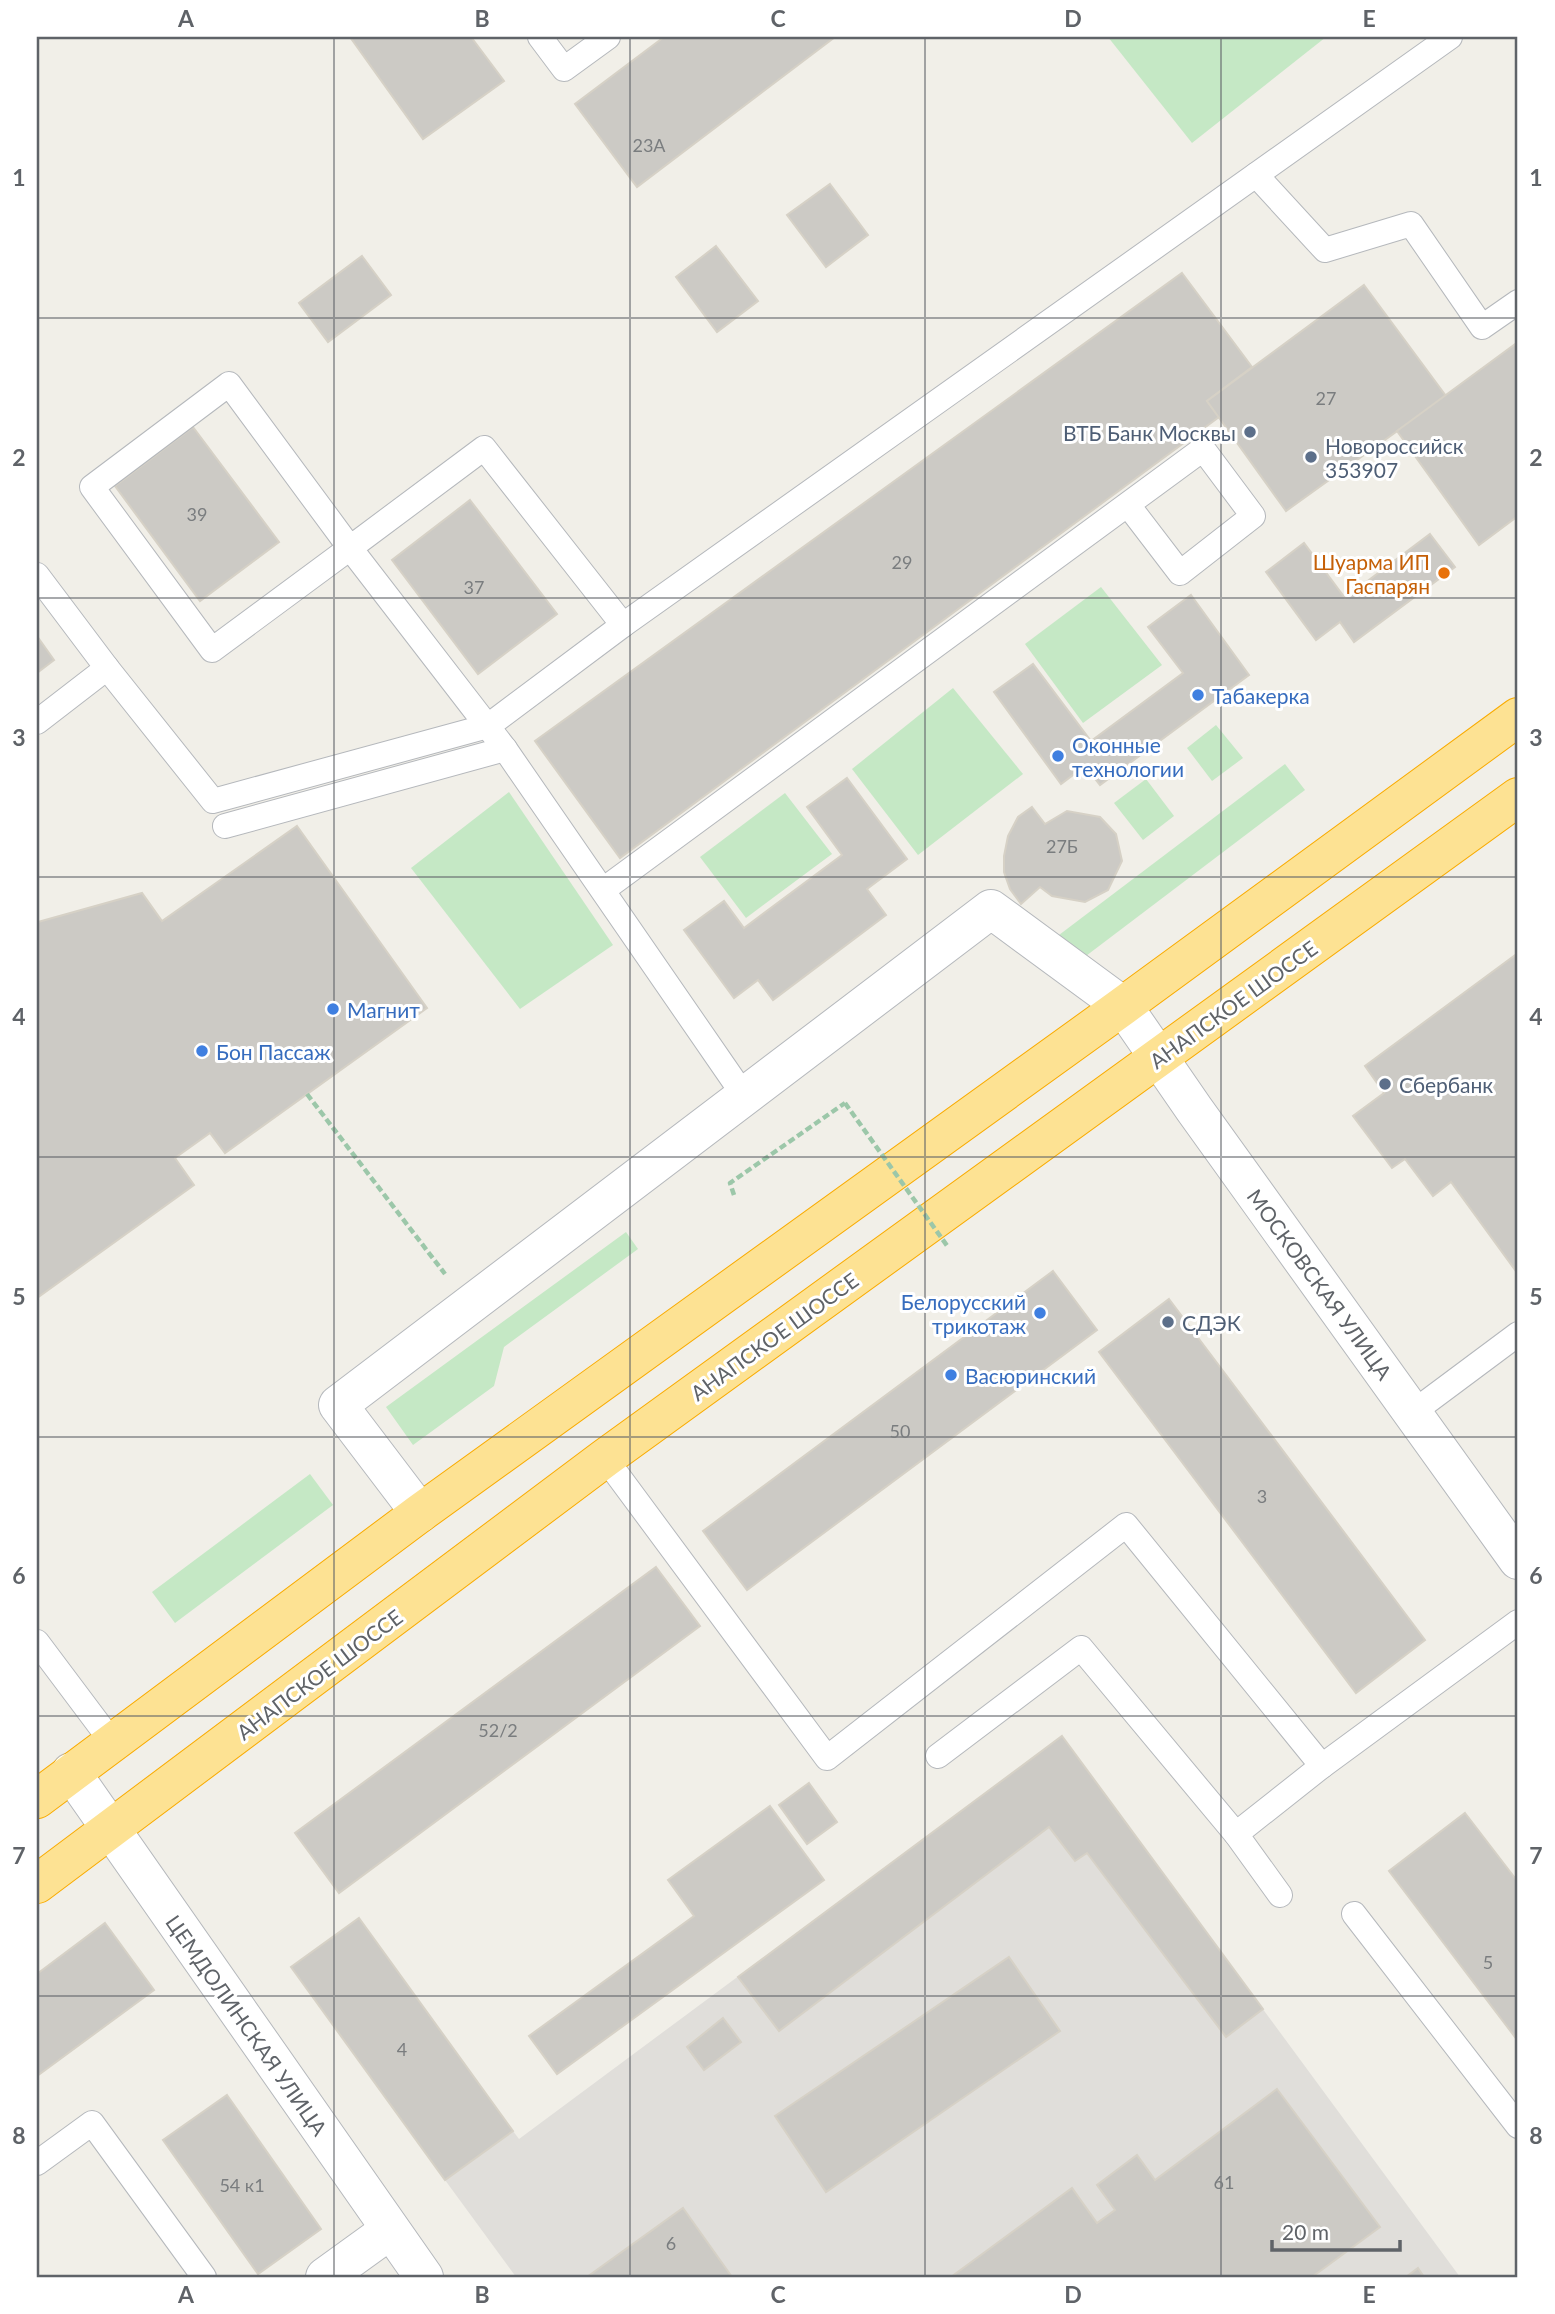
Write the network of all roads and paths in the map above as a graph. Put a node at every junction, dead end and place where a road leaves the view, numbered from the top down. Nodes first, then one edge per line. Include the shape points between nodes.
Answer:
1 (540, 37) edge
2 (608, 37) edge
3 (1450, 37) edge
4 (1256, 175) junction
5 (1518, 302) edge
6 (1128, 505) dead end
7 (350, 548) junction
8 (37, 575) edge
9 (623, 625) junction
10 (107, 668) junction
11 (1518, 717) edge
12 (37, 722) edge
13 (488, 726) junction
14 (505, 749) junction
15 (1518, 797) edge
16 (225, 826) dead end
17 (603, 890) junction
18 (1123, 1006) junction
19 (1159, 1058) junction
20 (307, 1094) dead end
21 (745, 1097) junction
22 (734, 1195) dead end
23 (948, 1247) dead end
24 (450, 1280) dead end
25 (1518, 1334) edge
26 (1412, 1413) junction
27 (605, 1458) junction
28 (420, 1513) junction
29 (1518, 1560) edge
30 (1518, 1622) edge
31 (37, 1642) edge
32 (112, 1742) junction
33 (938, 1756) dead end
34 (1322, 1766) junction
35 (71, 1772) junction
36 (37, 1799) edge
37 (111, 1830) junction
38 (1236, 1835) junction
39 (37, 1884) edge
40 (1280, 1895) dead end
41 (1354, 1914) dead end
42 (1518, 2126) edge
43 (37, 2163) edge
44 (390, 2230) junction
45 (204, 2277) edge
46 (325, 2277) edge
47 (424, 2277) edge

1 - 2 lane via 564,69
3 - 4 lane
4 - 5 lane via 1325,250 1410,224 1482,327
4 - 9 lane
6 - 17 lane via 1180,573 1253,516 1203,449
7 - 7 lane via 229,384 92,487 212,650
7 - 9 lane via 485,448
7 - 13 lane
8 - 10 lane
9 - 13 lane
10 - 12 lane
10 - 13 lane via 213,801
11 - 18 highway
13 - 14 lane
14 - 16 lane
14 - 17 lane
15 - 19 highway, АНАПСКОЕ ШОССЕ
17 - 21 lane
18 - 19 street, МОСКОВСКАЯ УЛИЦА
18 - 21 street, МОСКОВСКАЯ УЛИЦА via 991,909
18 - 28 highway
19 - 26 street, МОСКОВСКАЯ УЛИЦА
19 - 27 highway, АНАПСКОЕ ШОССЕ
20 - 24 path
21 - 28 street via 338,1405
22 - 23 path, bridge via 730,1184 845,1103
25 - 26 lane
26 - 29 street, МОСКОВСКАЯ УЛИЦА
27 - 34 lane via 827,1758 1126,1525
27 - 37 highway, АНАПСКОЕ ШОССЕ
28 - 32 highway
30 - 34 lane
31 - 32 lane
32 - 35 highway
33 - 38 lane via 1081,1648
34 - 38 lane
35 - 36 highway
35 - 37 street, ЦЕМДОЛИНСКАЯ УЛИЦА
37 - 39 highway, АНАПСКОЕ ШОССЕ
37 - 44 street, ЦЕМДОЛИНСКАЯ УЛИЦА
38 - 40 lane
41 - 42 lane
43 - 45 lane via 92,2123
44 - 46 street
44 - 47 street, ЦЕМДОЛИНСКАЯ УЛИЦА

